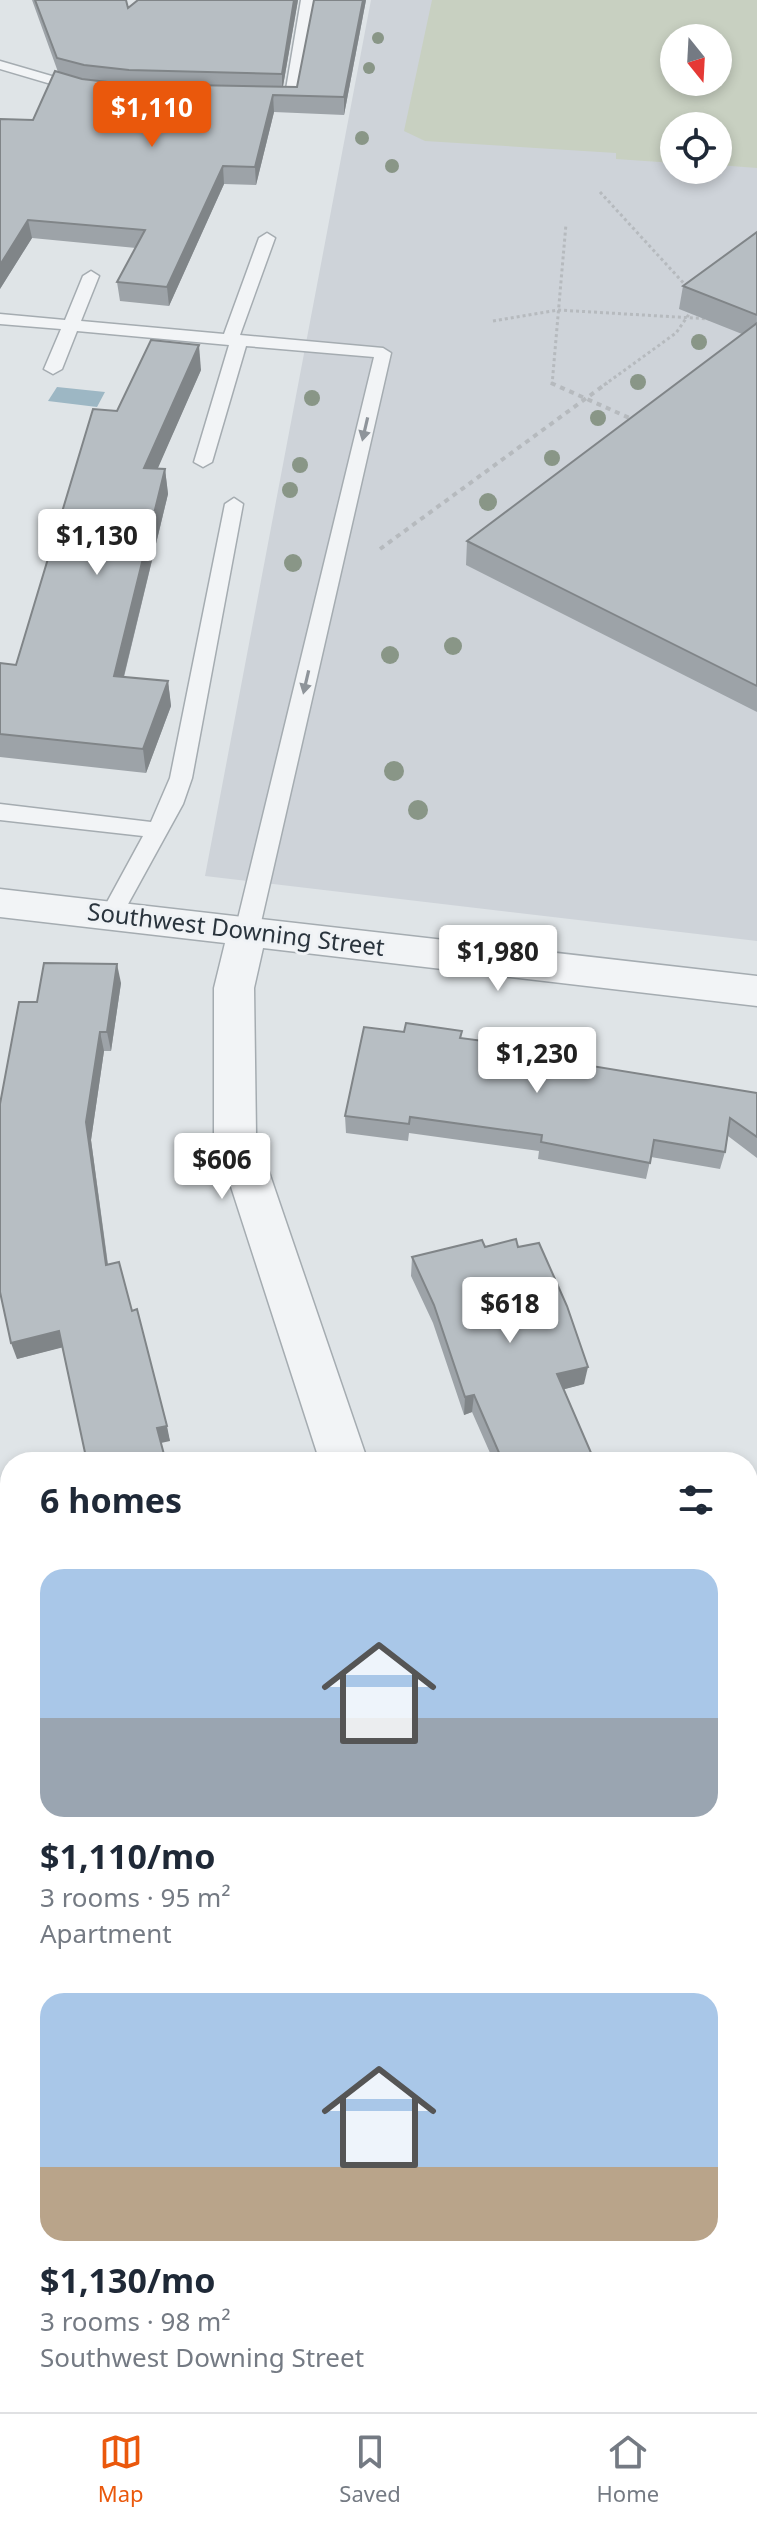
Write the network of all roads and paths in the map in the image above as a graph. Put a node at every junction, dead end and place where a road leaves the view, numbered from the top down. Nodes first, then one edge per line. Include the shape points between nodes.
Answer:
1 (308, 0) edge
2 (0, 65) edge
3 (131, 95) junction
4 (178, 96) edge
5 (257, 99) edge
6 (117, 142) edge
7 (600, 192) dead end
8 (566, 224) dead end
9 (267, 238) dead end
10 (91, 276) dead end
11 (691, 291) edge
12 (695, 304) edge
13 (558, 310) junction
14 (689, 318) junction
15 (0, 319) edge
16 (719, 320) edge
17 (493, 321) dead end
18 (71, 325) junction
19 (235, 340) junction
20 (53, 369) dead end
21 (586, 399) junction
22 (635, 420) edge
23 (203, 462) dead end
24 (234, 504) dead end
25 (376, 553) dead end
26 (0, 812) edge
27 (155, 830) junction
28 (0, 903) edge
29 (111, 915) junction
30 (247, 931) junction
31 (757, 991) edge
32 (341, 1452) edge

1 - 5 lane via 291,99
2 - 3 lane via 75,87
3 - 4 lane
3 - 6 lane
7 - 11 path
8 - 13 path
9 - 19 lane
10 - 18 lane
12 - 14 path
13 - 14 path
13 - 17 path
13 - 21 path via 551,385
14 - 16 path
14 - 21 path
15 - 18 lane
18 - 19 lane
18 - 20 lane
19 - 23 lane
19 -> 30 lane via 383,353
21 - 22 path
21 - 25 path
24 - 27 lane via 181,778
26 - 27 lane
27 - 29 lane
28 - 29 street, Southwest Downing Street
29 - 30 street, Southwest Downing Street
30 - 31 street, Southwest Downing Street
30 - 32 street via 234,988 235,1134

